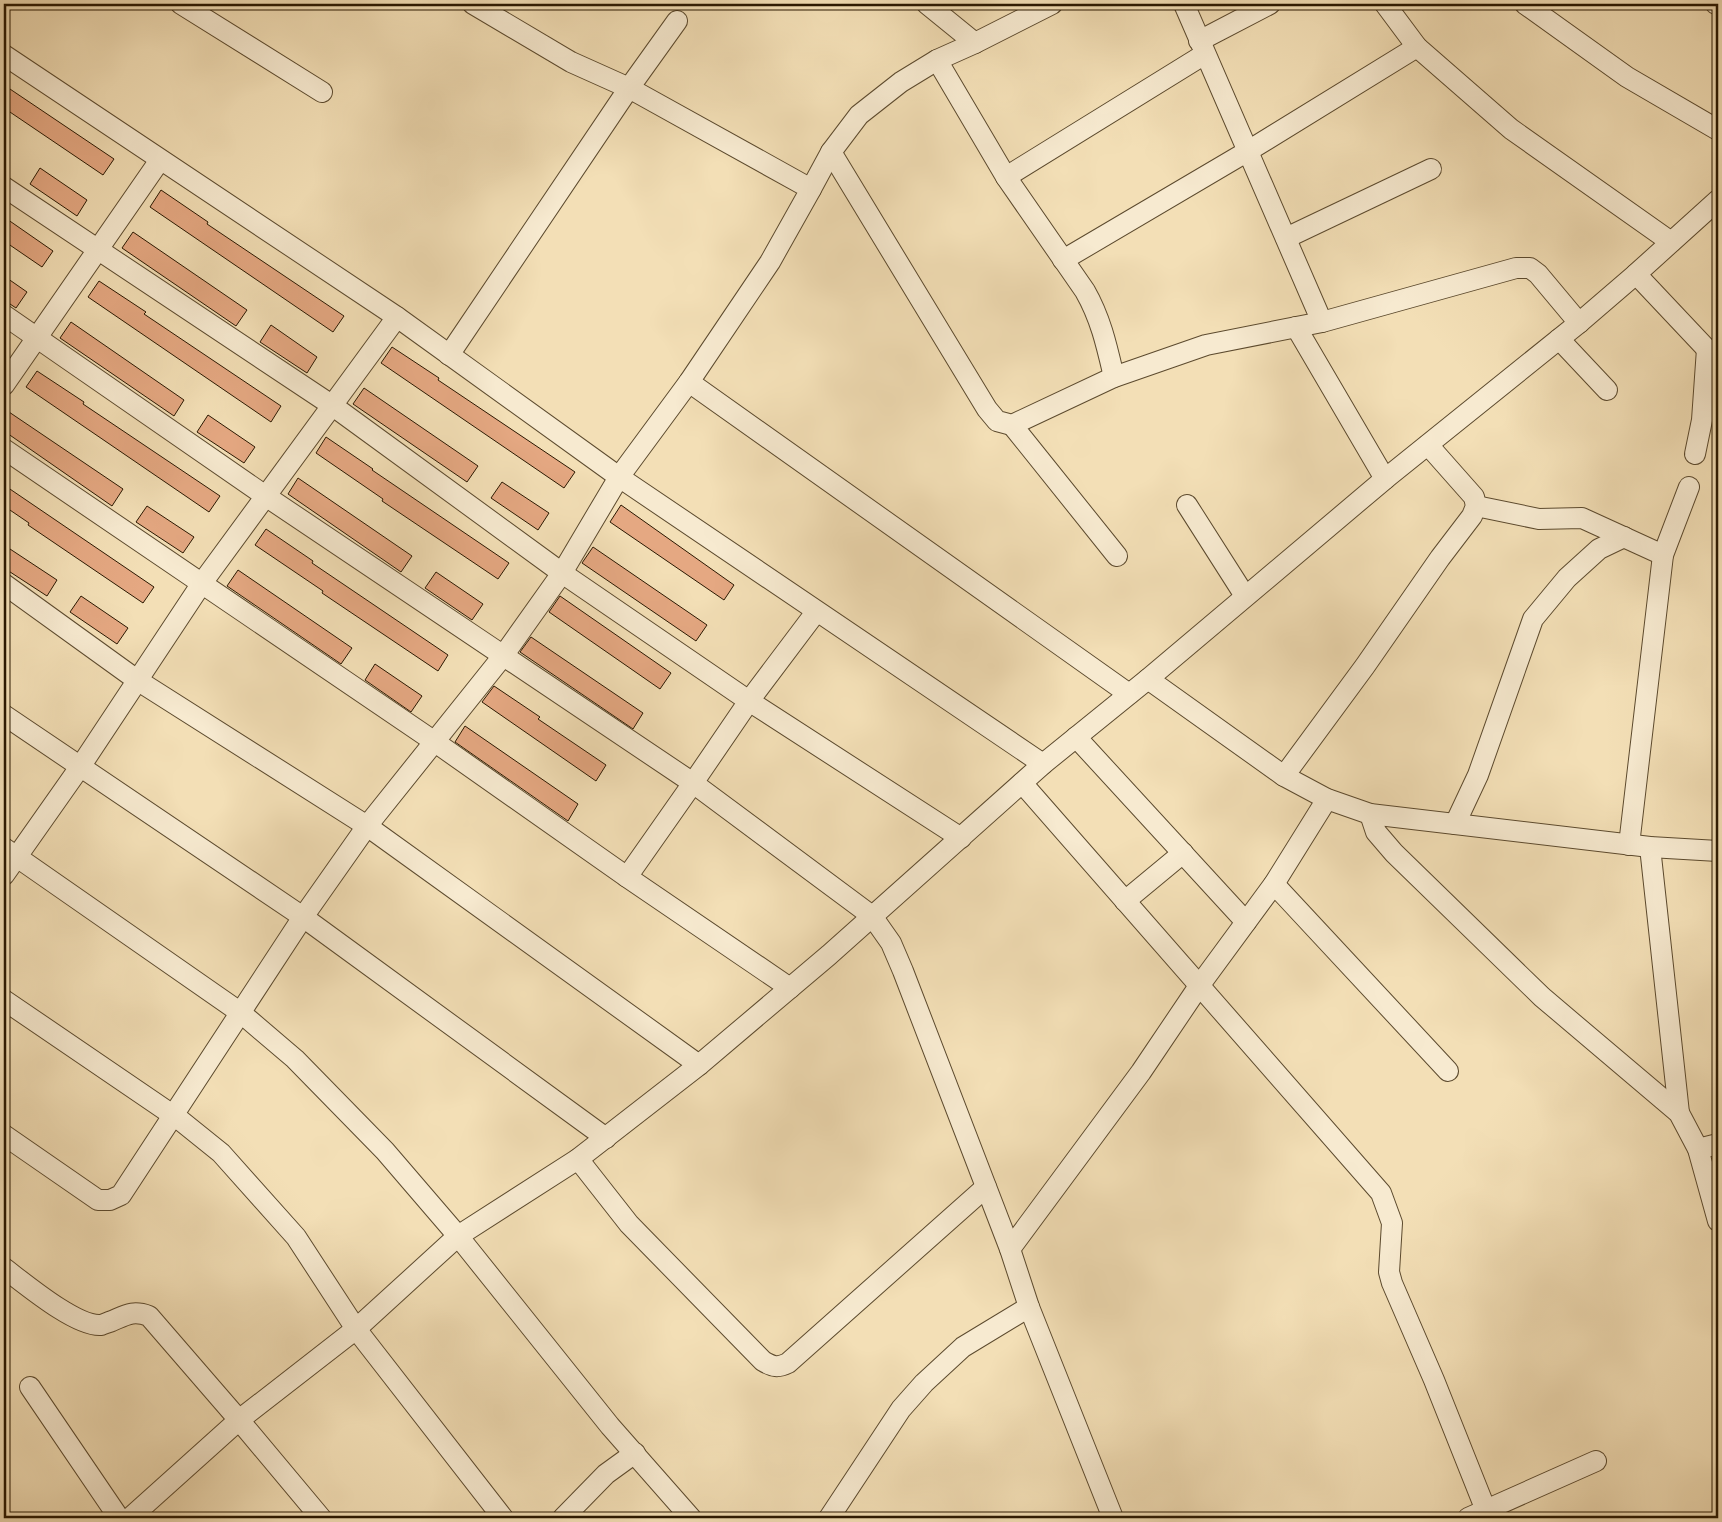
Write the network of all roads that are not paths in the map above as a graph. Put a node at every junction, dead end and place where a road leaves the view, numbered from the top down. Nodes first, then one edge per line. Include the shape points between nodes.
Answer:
1 (182, 4) edge
2 (472, 4) edge
3 (927, 4) edge
4 (1052, 4) edge
5 (1184, 4) edge
6 (1270, 4) edge
7 (1385, 4) edge
8 (1525, 4) edge
9 (677, 21) dead end
10 (975, 43) junction
11 (1202, 47) junction
12 (1416, 47) junction
13 (4, 55) edge
14 (937, 60) junction
15 (629, 88) junction
16 (322, 92) dead end
17 (1718, 130) edge
18 (1248, 151) junction
19 (832, 152) junction
20 (160, 160) junction
21 (1431, 169) dead end
22 (1006, 177) junction
23 (4, 187) edge
24 (811, 189) junction
25 (1718, 200) edge
26 (1286, 238) junction
27 (1671, 242) junction
28 (98, 251) junction
29 (1063, 260) junction
30 (1636, 274) junction
31 (4, 315) edge
32 (397, 317) junction
33 (1322, 322) junction
34 (1579, 323) junction
35 (1296, 327) junction
36 (37, 337) junction
37 (1559, 339) junction
38 (449, 355) junction
39 (1713, 355) edge
40 (1114, 377) junction
41 (689, 382) junction
42 (4, 385) edge
43 (1607, 390) dead end
44 (333, 406) junction
45 (1012, 425) junction
46 (1428, 445) junction
47 (4, 449) edge
48 (1695, 454) dead end
49 (619, 477) junction
50 (1385, 479) junction
51 (1689, 487) dead end
52 (267, 497) junction
53 (1187, 505) dead end
54 (1476, 506) junction
55 (1624, 537) junction
56 (1664, 555) junction
57 (1117, 556) dead end
58 (562, 573) junction
59 (202, 583) junction
60 (4, 584) edge
61 (1245, 596) junction
62 (816, 612) junction
63 (503, 656) junction
64 (1148, 679) junction
65 (137, 680) junction
66 (1129, 694) junction
67 (749, 701) junction
68 (4, 715) edge
69 (1076, 737) junction
70 (435, 742) junction
71 (1043, 764) junction
72 (80, 767) junction
73 (1284, 776) junction
74 (693, 783) junction
75 (1022, 783) junction
76 (1327, 799) junction
77 (1370, 814) junction
78 (1456, 824) junction
79 (367, 826) junction
80 (961, 838) junction
81 (1629, 845) junction
82 (1650, 847) junction
83 (1718, 851) edge
84 (10, 852) edge
85 (1183, 853) junction
86 (4, 875) edge
87 (627, 877) junction
88 (1274, 884) junction
89 (1124, 901) junction
90 (872, 916) junction
91 (303, 917) junction
92 (1246, 922) junction
93 (1199, 986) junction
94 (790, 988) junction
95 (4, 1000) edge
96 (240, 1013) junction
97 (699, 1065) junction
98 (1448, 1071) dead end
99 (1678, 1113) junction
100 (173, 1115) junction
101 (4, 1135) edge
102 (606, 1138) junction
103 (1718, 1144) edge
104 (1698, 1149) junction
105 (578, 1159) junction
106 (986, 1187) junction
107 (1718, 1221) edge
108 (458, 1236) junction
109 (1010, 1249) junction
110 (4, 1268) edge
111 (1029, 1307) junction
112 (356, 1329) junction
113 (30, 1387) dead end
114 (239, 1420) junction
115 (635, 1453) junction
116 (1596, 1461) dead end
117 (1480, 1516) edge
118 (131, 1517) edge
119 (321, 1518) edge
120 (503, 1518) edge
121 (563, 1518) edge
122 (691, 1518) edge
123 (829, 1518) edge
124 (1113, 1518) edge

1 - 16 street
2 - 15 street via 571,62
3 - 10 street
4 - 10 street
5 - 11 street
6 - 11 street
7 - 12 street
8 - 17 street via 1627,77
9 - 15 street
10 - 14 street
11 - 18 street
11 - 22 street
12 - 18 street
12 - 27 street via 1511,129
13 - 20 street
14 - 19 street via 859,114
14 - 22 street
15 - 24 street
15 - 38 street
18 - 26 street
18 - 29 street
19 - 24 street
19 - 45 street via 987,409 997,421
20 - 28 street
20 - 32 street
21 - 26 street
22 - 29 street
23 - 28 street
24 - 41 street via 770,262
25 - 27 street
26 - 33 street
27 - 30 street
28 - 36 street
28 - 44 street
29 - 40 street via 1096,310
30 - 34 street
30 - 39 street
31 - 36 street
32 - 38 street
32 - 44 street
33 - 34 street via 1516,268 1530,268
33 - 35 street
34 - 37 street
35 - 40 street via 1206,345
35 - 50 street
36 - 42 street
36 - 52 street
37 - 43 street
37 - 46 street
38 - 49 street
39 - 48 street
40 - 45 street
41 - 49 street
41 - 66 street
44 - 52 street
44 - 58 street
45 - 57 street
46 - 50 street
46 - 54 street via 1474,497
47 - 59 street
49 - 58 street
49 - 62 street
50 - 61 street
51 - 56 street
52 - 59 street
52 - 63 street
53 - 61 street
54 - 55 street via 1539,519 1582,518
54 - 73 street via 1472,516
55 - 56 street
55 - 78 street via 1599,549 1567,578 1533,619 1478,775
56 - 81 street
58 - 63 street
58 - 67 street
59 - 65 street
59 - 70 street
60 - 65 street
61 - 64 street
62 - 67 street
62 - 71 street
63 - 70 street
63 - 74 street
64 - 66 street
64 - 73 street
65 - 72 street
65 - 79 street
66 - 69 street
67 - 74 street
67 - 80 street
68 - 72 street
69 - 71 street
69 - 85 street
70 - 79 street
70 - 87 street
71 - 75 street
72 - 84 street
72 - 91 street
73 - 76 street
74 - 87 street
74 - 90 street
75 - 80 street
75 - 89 street
76 - 77 street
76 - 88 street
77 - 78 street
77 - 99 street via 1376,832 1394,853 1542,998
78 - 81 street
79 - 91 street
79 - 97 street
80 - 90 street
81 - 82 street
82 - 83 street
82 - 99 street
84 - 86 street
84 - 96 street
85 - 89 street
85 - 92 street
87 - 94 street
88 - 92 street
88 - 98 street
89 - 93 street
90 - 94 street
90 - 106 street via 891,943 903,971
91 - 96 street
91 - 102 street
92 - 93 street
93 - 109 street
93 - 117 street via 1381,1193 1392,1223 1389,1272 1392,1283 1434,1380
94 - 97 street
95 - 100 street
96 - 100 street
96 - 108 street via 295,1059 385,1151
97 - 102 street
99 - 104 street
100 - 101 street via 121,1195 110,1200 98,1200
100 - 112 street via 221,1153 296,1237
102 - 105 street
103 - 104 street
104 - 107 street
105 - 106 street via 629,1224 656,1252 763,1361 779,1367 788,1363
105 - 108 street
106 - 109 street
108 - 112 street
108 - 115 street
109 - 111 street
110 - 114 street via 72,1316 88,1323 101,1325 139,1312 149,1316
111 - 123 street via 963,1347 924,1383 901,1409
111 - 124 street
112 - 114 street
112 - 120 street
113 - 118 street
114 - 118 street
114 - 119 street
115 - 121 street via 606,1474
115 - 122 street
116 - 117 street

